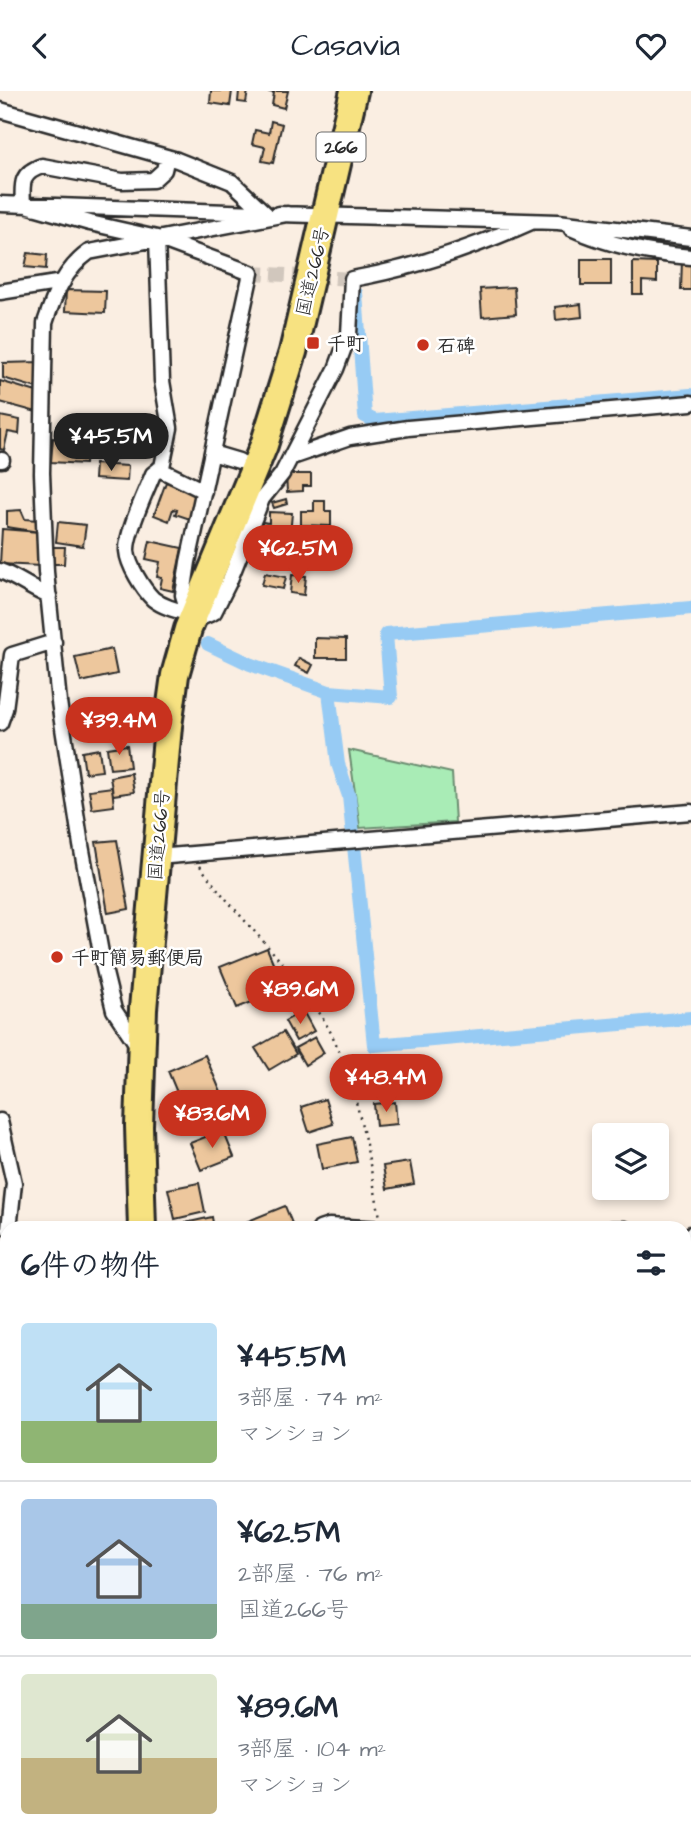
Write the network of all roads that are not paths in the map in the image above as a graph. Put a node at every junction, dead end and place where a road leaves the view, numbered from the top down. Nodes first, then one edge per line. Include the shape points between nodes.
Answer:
1 (354, 91) edge
2 (0, 110) edge
3 (167, 157) junction
4 (0, 204) edge
5 (23, 204) junction
6 (326, 209) junction
7 (266, 214) junction
8 (287, 214) junction
9 (531, 222) junction
10 (558, 222) junction
11 (157, 238) junction
12 (691, 238) edge
13 (691, 257) edge
14 (63, 282) junction
15 (0, 292) edge
16 (691, 403) edge
17 (212, 453) junction
18 (292, 457) junction
19 (239, 461) dead end
20 (159, 469) junction
21 (204, 491) junction
22 (0, 571) edge
23 (49, 596) junction
24 (189, 618) junction
25 (54, 642) junction
26 (0, 723) edge
27 (691, 812) edge
28 (156, 857) junction
29 (141, 1050) junction
30 (0, 1121) edge
31 (10, 1221) edge
32 (142, 1221) edge

1 - 6 highway, 国道266号 / 266
2 - 3 street
3 - 5 street via 164,170 153,180 122,181 42,166 31,169 22,181
3 - 7 street via 232,182
4 - 5 street
5 - 7 street
5 - 11 street
6 - 8 street
6 - 9 street
6 - 24 highway, 国道266号 / 266 via 293,352 264,445
7 - 8 street
8 - 11 street
9 - 10 street
9 - 18 street via 456,253 352,279 345,345
10 - 12 street
10 - 13 street via 596,239 655,254
11 - 14 street via 89,252 72,264
11 - 17 street via 251,273
11 - 20 street via 162,381 170,428
14 - 15 street
14 - 23 street via 45,323 42,473
16 - 18 street via 408,428 350,437
17 - 19 street
17 - 21 street
18 - 24 street via 262,499 214,612
20 - 21 street
20 - 24 street via 153,474 127,552 153,599
21 - 24 street via 183,596
22 - 23 street
23 - 25 street
24 - 28 highway, 国道266号 / 266 via 175,675
25 - 26 street via 12,655
25 - 29 street via 59,702 104,969 114,1010
27 - 28 street
28 - 29 highway, 国道266号 / 266
29 - 32 highway, 国道266号 / 266
30 - 31 street via 14,1183

